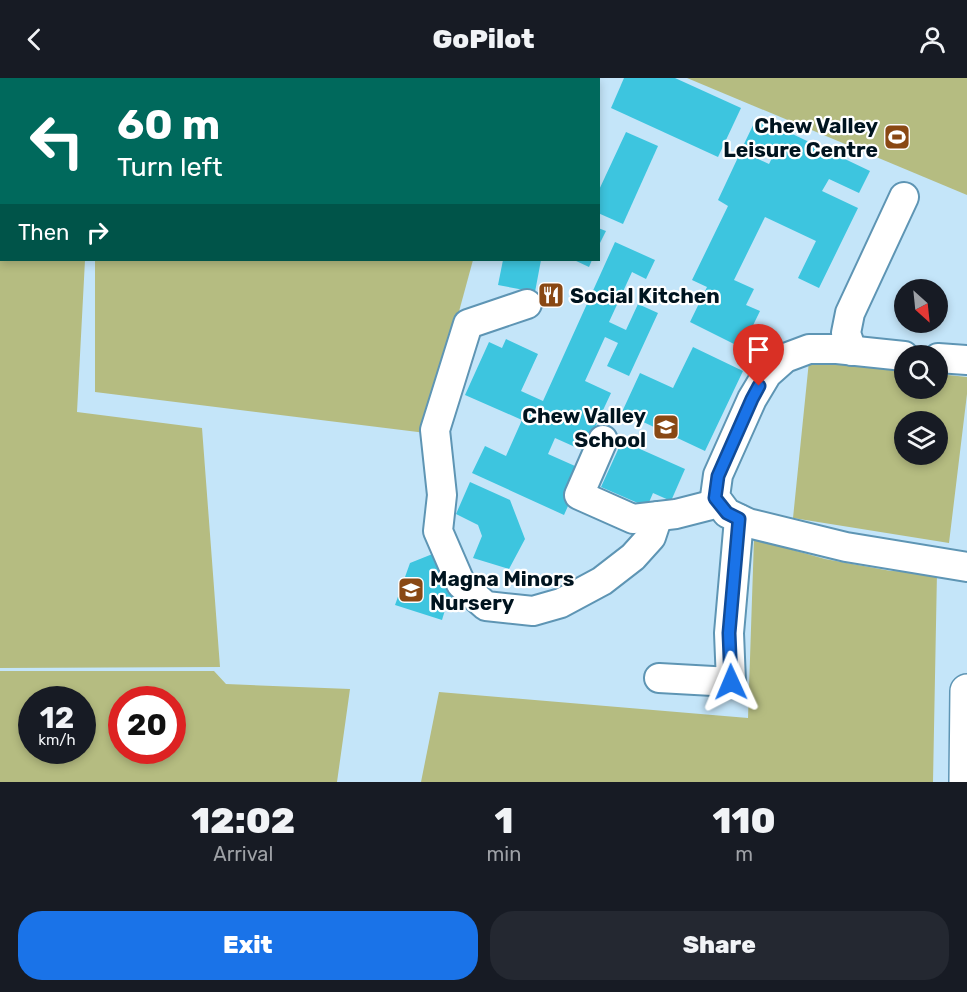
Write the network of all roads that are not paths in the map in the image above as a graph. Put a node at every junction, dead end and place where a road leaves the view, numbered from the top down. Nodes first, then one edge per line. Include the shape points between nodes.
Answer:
1 (904, 197) dead end
2 (527, 304) dead end
3 (852, 351) junction
4 (894, 355) edge
5 (948, 359) edge
6 (967, 360) edge
7 (603, 440) dead end
8 (729, 511) junction
9 (658, 516) junction
10 (967, 567) edge
11 (659, 678) dead end
12 (967, 691) edge
13 (966, 782) edge

1 - 3 lane via 850,313 846,333
2 - 9 lane via 468,324 435,430 442,495 438,531 461,584 486,606 533,611 561,603 602,581 633,557 651,537
3 - 4 lane
3 - 8 lane via 809,349 785,358 767,374 718,476 715,498
5 - 6 lane
7 - 9 lane via 579,495 633,519
8 - 9 lane
8 - 10 lane via 846,547
8 - 11 lane via 731,682
12 - 13 main road

